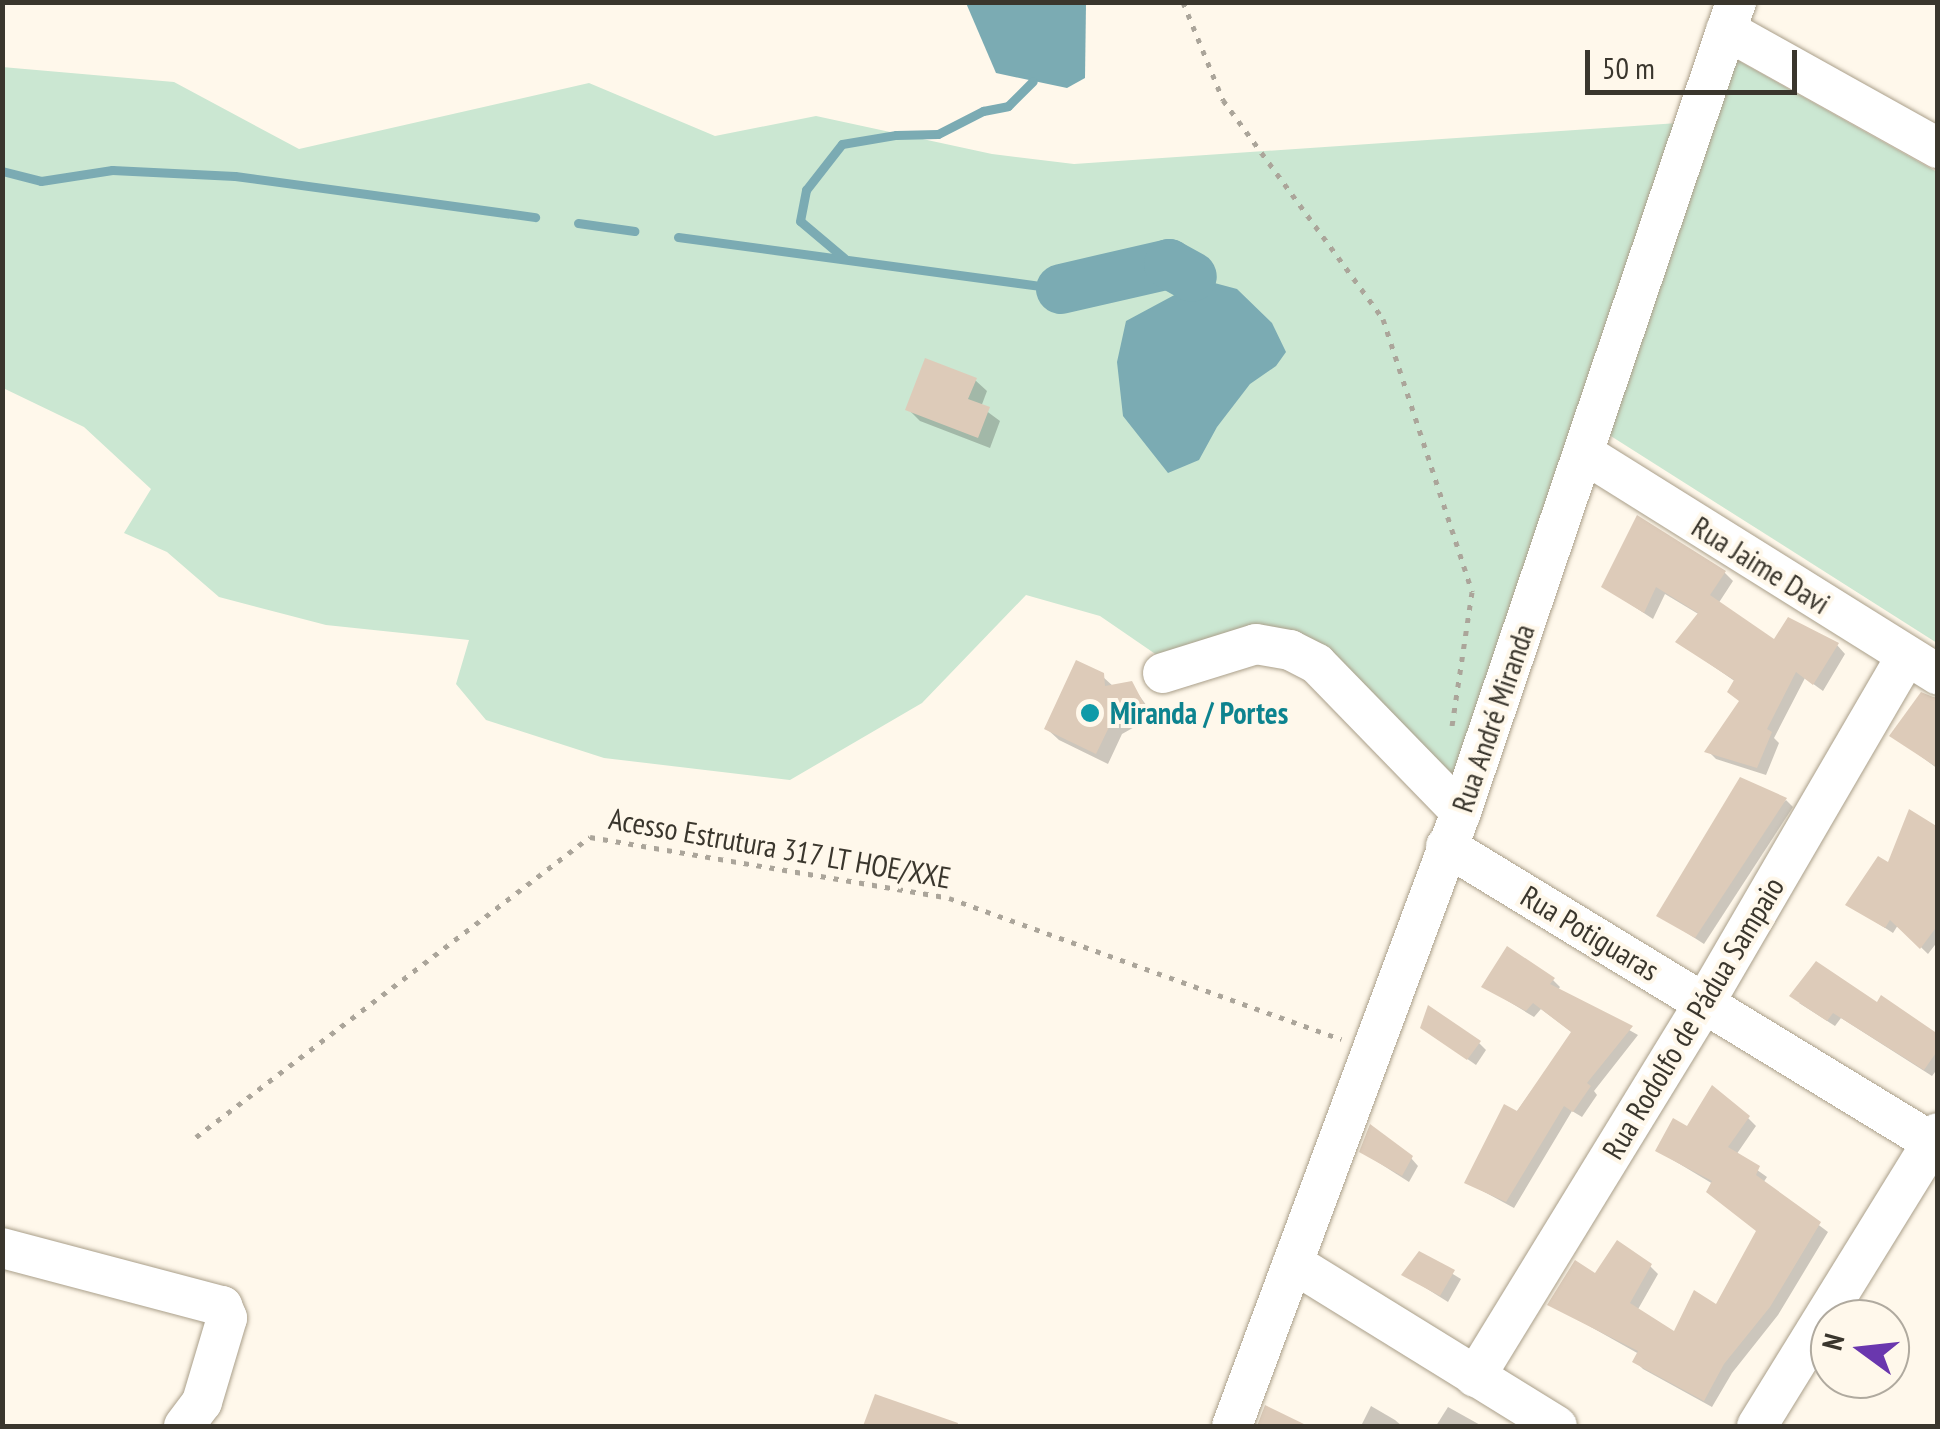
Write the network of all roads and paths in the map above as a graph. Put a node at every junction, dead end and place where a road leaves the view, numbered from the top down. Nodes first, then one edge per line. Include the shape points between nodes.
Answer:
1 (1183, 2) edge
2 (1731, 16) edge
3 (1938, 148) edge
4 (1585, 454) junction
5 (1922, 666) edge
6 (1163, 673) dead end
7 (1450, 738) dead end
8 (1453, 829) junction
9 (1704, 1002) junction
10 (1372, 1050) junction
11 (196, 1137) dead end
12 (1935, 1141) edge
13 (2, 1248) edge
14 (1294, 1262) junction
15 (1475, 1377) junction
16 (188, 1423) edge
17 (1232, 1426) edge
18 (1558, 1426) edge
19 (1757, 1426) edge

1 - 7 path via 1223,100 1382,319 1472,592
2 - 3 street
2 - 4 street, Rua André Miranda
4 - 5 street, Rua Jaime Davi
4 - 8 street, Rua André Miranda
5 - 9 street, Rua Rodolfo de Pádua Sampaio
6 - 8 street, Rua Potiguaras via 1256,644 1318,664
8 - 9 street, Rua Potiguaras
8 - 10 street, Rua André Miranda
9 - 12 street, Rua Potiguaras
9 - 15 street, Rua Rodolfo de Pádua Sampaio
10 - 11 path, Acesso Estrutura 317 LT HOE/XXE via 949,898 590,837
10 - 14 street, Rua André Miranda
12 - 19 street
13 - 16 street via 222,1306 227,1318 202,1402
14 - 15 street
14 - 17 street, Rua André Miranda
15 - 18 street

